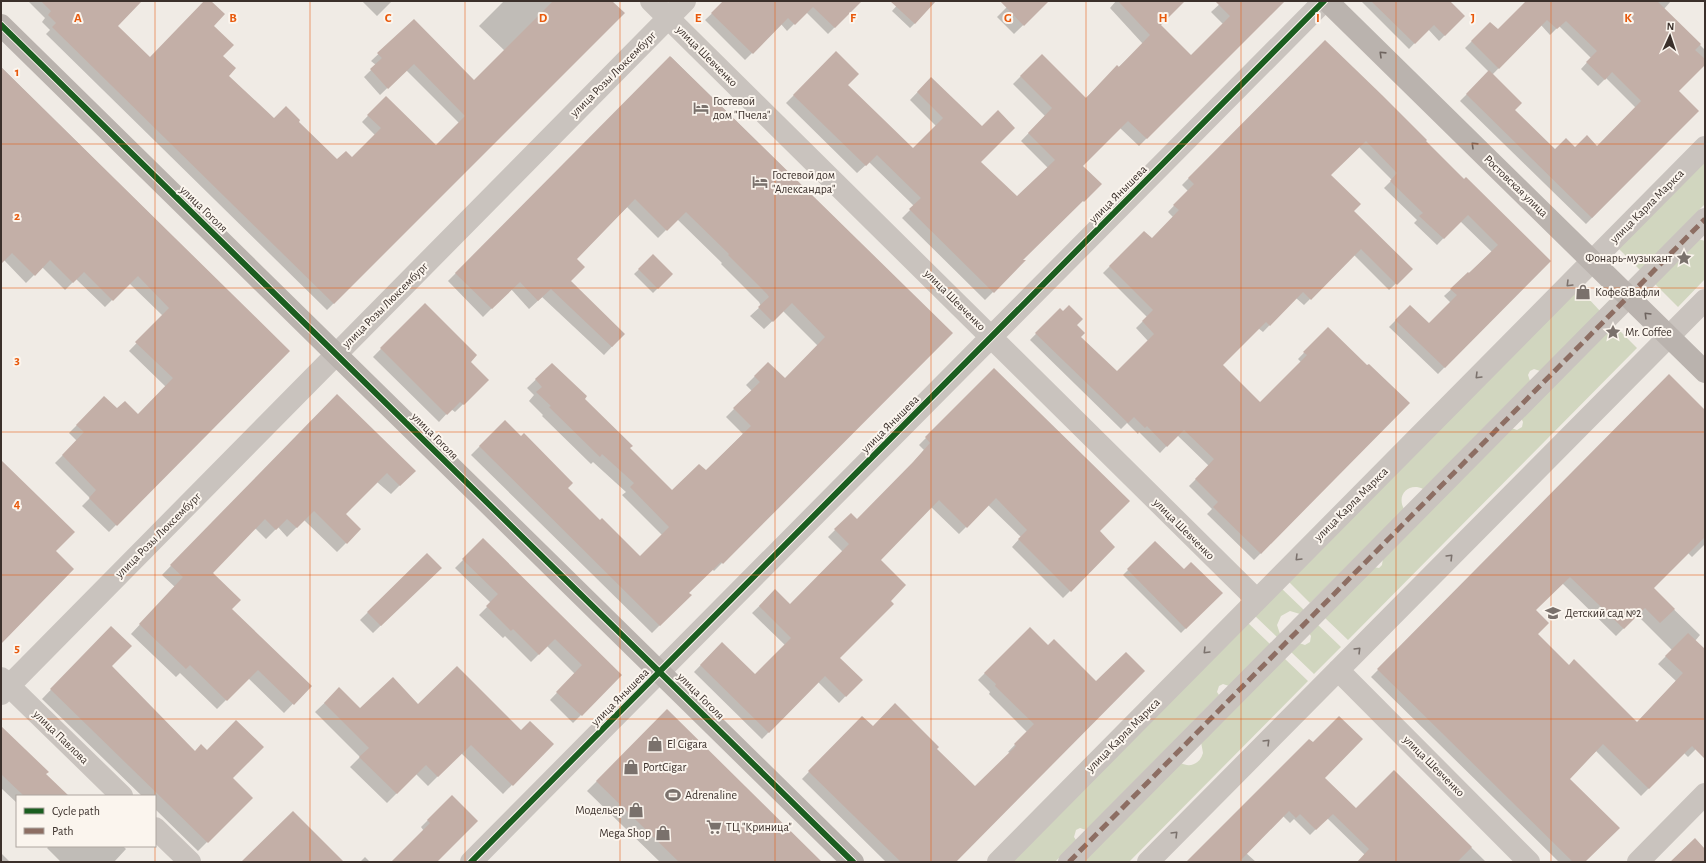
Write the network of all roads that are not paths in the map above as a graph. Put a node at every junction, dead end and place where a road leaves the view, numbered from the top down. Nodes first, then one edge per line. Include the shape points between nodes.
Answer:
1 (652, 1) edge
2 (685, 1) edge
3 (1324, 1) edge
4 (1327, 1) edge
5 (669, 18) junction
6 (1, 25) edge
7 (1705, 147) edge
8 (1705, 219) edge
9 (1592, 261) junction
10 (1628, 296) junction
11 (1705, 300) edge
12 (1669, 336) junction
13 (992, 337) junction
14 (336, 355) junction
15 (1705, 372) edge
16 (1256, 600) junction
17 (1338, 670) junction
18 (661, 672) junction
19 (4, 686) edge
20 (1705, 794) edge
21 (121, 795) edge
22 (156, 829) edge
23 (190, 862) edge
24 (472, 862) edge
25 (853, 862) edge
26 (998, 862) edge
27 (1069, 862) edge
28 (1148, 862) edge
29 (1530, 862) edge
30 (1638, 862) edge

1 - 5 street, улица Шевченко
2 - 5 street, улица Розы Люксембург
3 - 13 street, улица Янышева
9 -> 4 street, Ростовская улица
5 - 13 street, улица Шевченко
5 - 14 street, улица Розы Люксембург
6 - 14 street, улица Гоголя
7 - 9 street, улица Карла Маркса
8 - 10 street
9 - 10 street, Ростовская улица
9 -> 16 street, улица Карла Маркса
12 -> 10 street, Ростовская улица
10 - 27 street
11 - 12 street
12 - 15 street, Ростовская улица
17 -> 12 street
13 - 16 street, улица Шевченко
13 - 18 street, улица Янышева
14 - 18 street, улица Гоголя
14 - 19 street, улица Розы Люксембург
16 -> 26 street, улица Карла Маркса
28 -> 17 street
17 - 29 street, улица Шевченко
18 - 24 street, улица Янышева
18 - 25 street, улица Гоголя
19 - 21 street, улица Павлова
20 - 30 street
22 - 23 street

